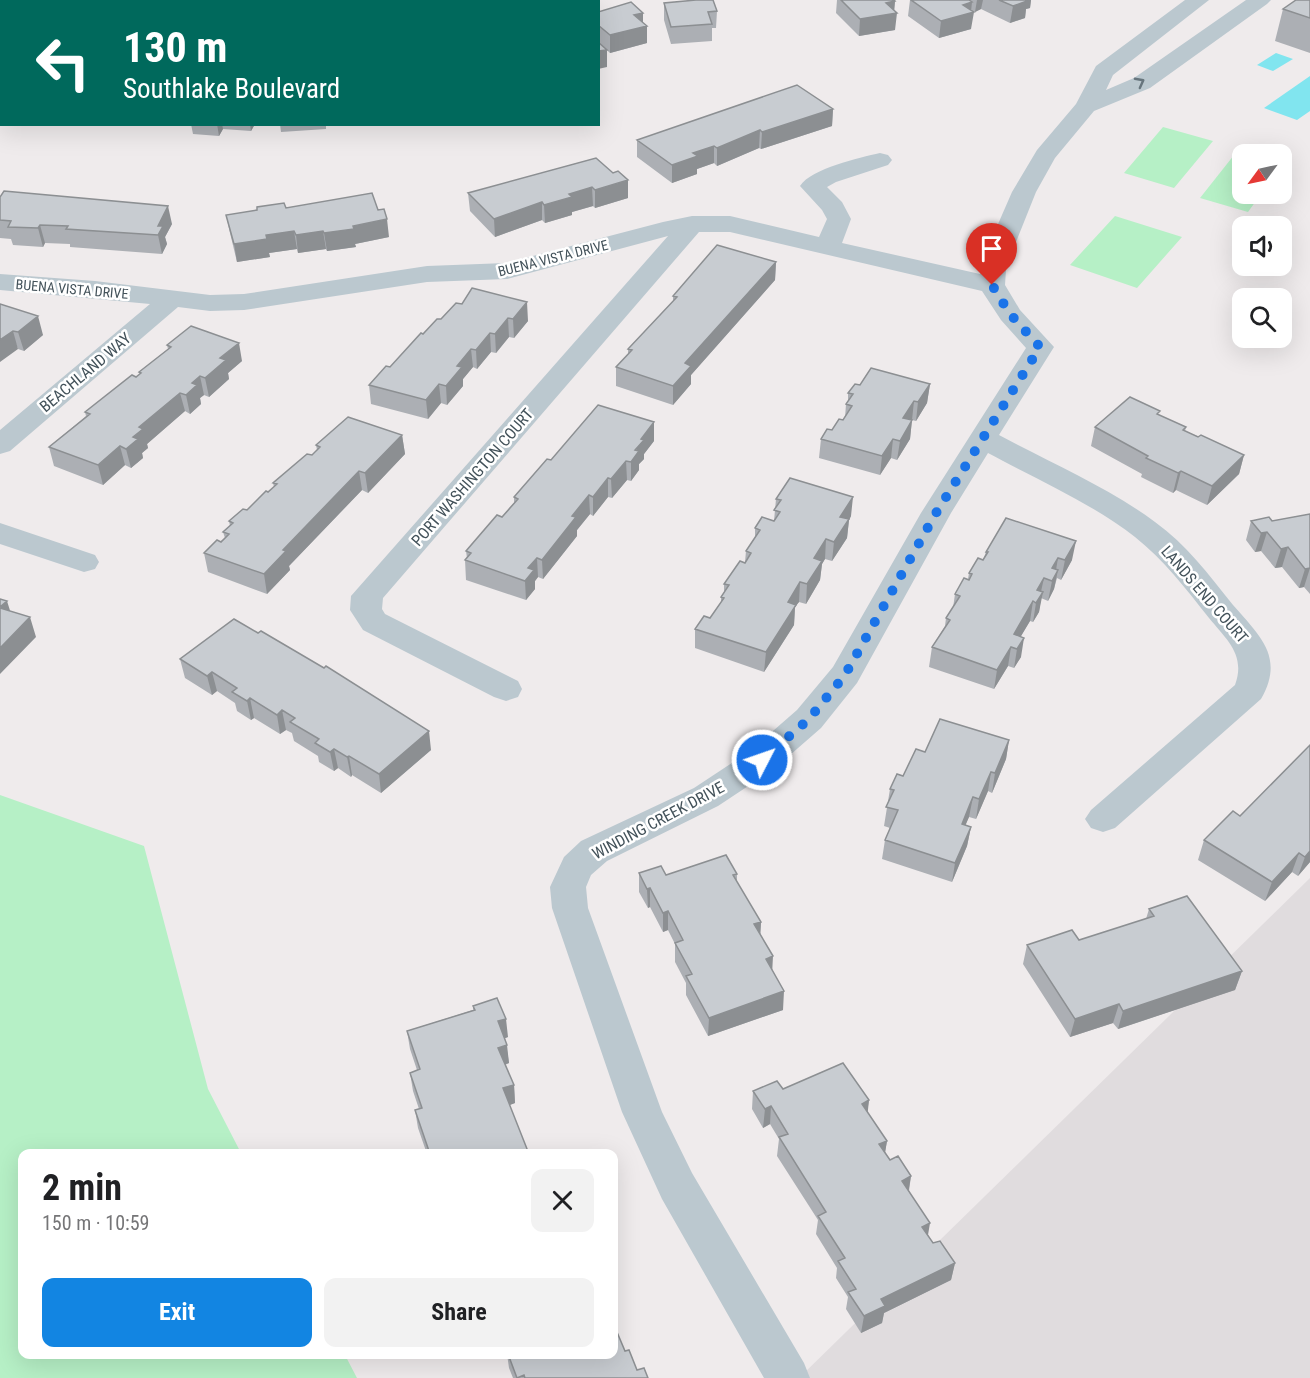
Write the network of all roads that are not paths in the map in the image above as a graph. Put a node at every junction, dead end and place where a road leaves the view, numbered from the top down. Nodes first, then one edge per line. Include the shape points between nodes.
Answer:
1 (1198, 0) edge
2 (1260, 0) edge
3 (1086, 106) junction
4 (880, 160) dead end
5 (692, 224) junction
6 (828, 247) junction
7 (0, 282) edge
8 (992, 285) junction
9 (171, 299) junction
10 (984, 439) junction
11 (0, 445) edge
12 (0, 533) edge
13 (84, 562) dead end
14 (506, 688) dead end
15 (1103, 819) dead end
16 (788, 1378) edge

1 - 3 street via 1104,71
3 -> 2 street via 1142,83
3 - 8 street via 1045,155 1024,192 993,270
4 - 6 street via 827,177 812,186 839,219
5 - 6 street, BUENA VISTA DRIVE via 730,224
5 - 9 street, BUENA VISTA DRIVE via 507,271 427,274 244,302
5 - 14 street, PORT WASHINGTON COURT via 367,596 366,610 374,622
6 - 8 street, BUENA VISTA DRIVE
7 - 9 street, BUENA VISTA DRIVE
8 - 10 street, WINDING CREEK DRIVE via 1010,314 1040,347
9 - 11 street, BEACHLAND WAY
10 - 15 street, LANDS END COURT via 1145,529 1176,556 1252,649 1257,672 1249,690
10 - 16 street, WINDING CREEK DRIVE via 936,513 845,675 809,719 762,760 706,797 594,851 577,867 568,887 570,908 642,1112 677,1186
12 - 13 street

